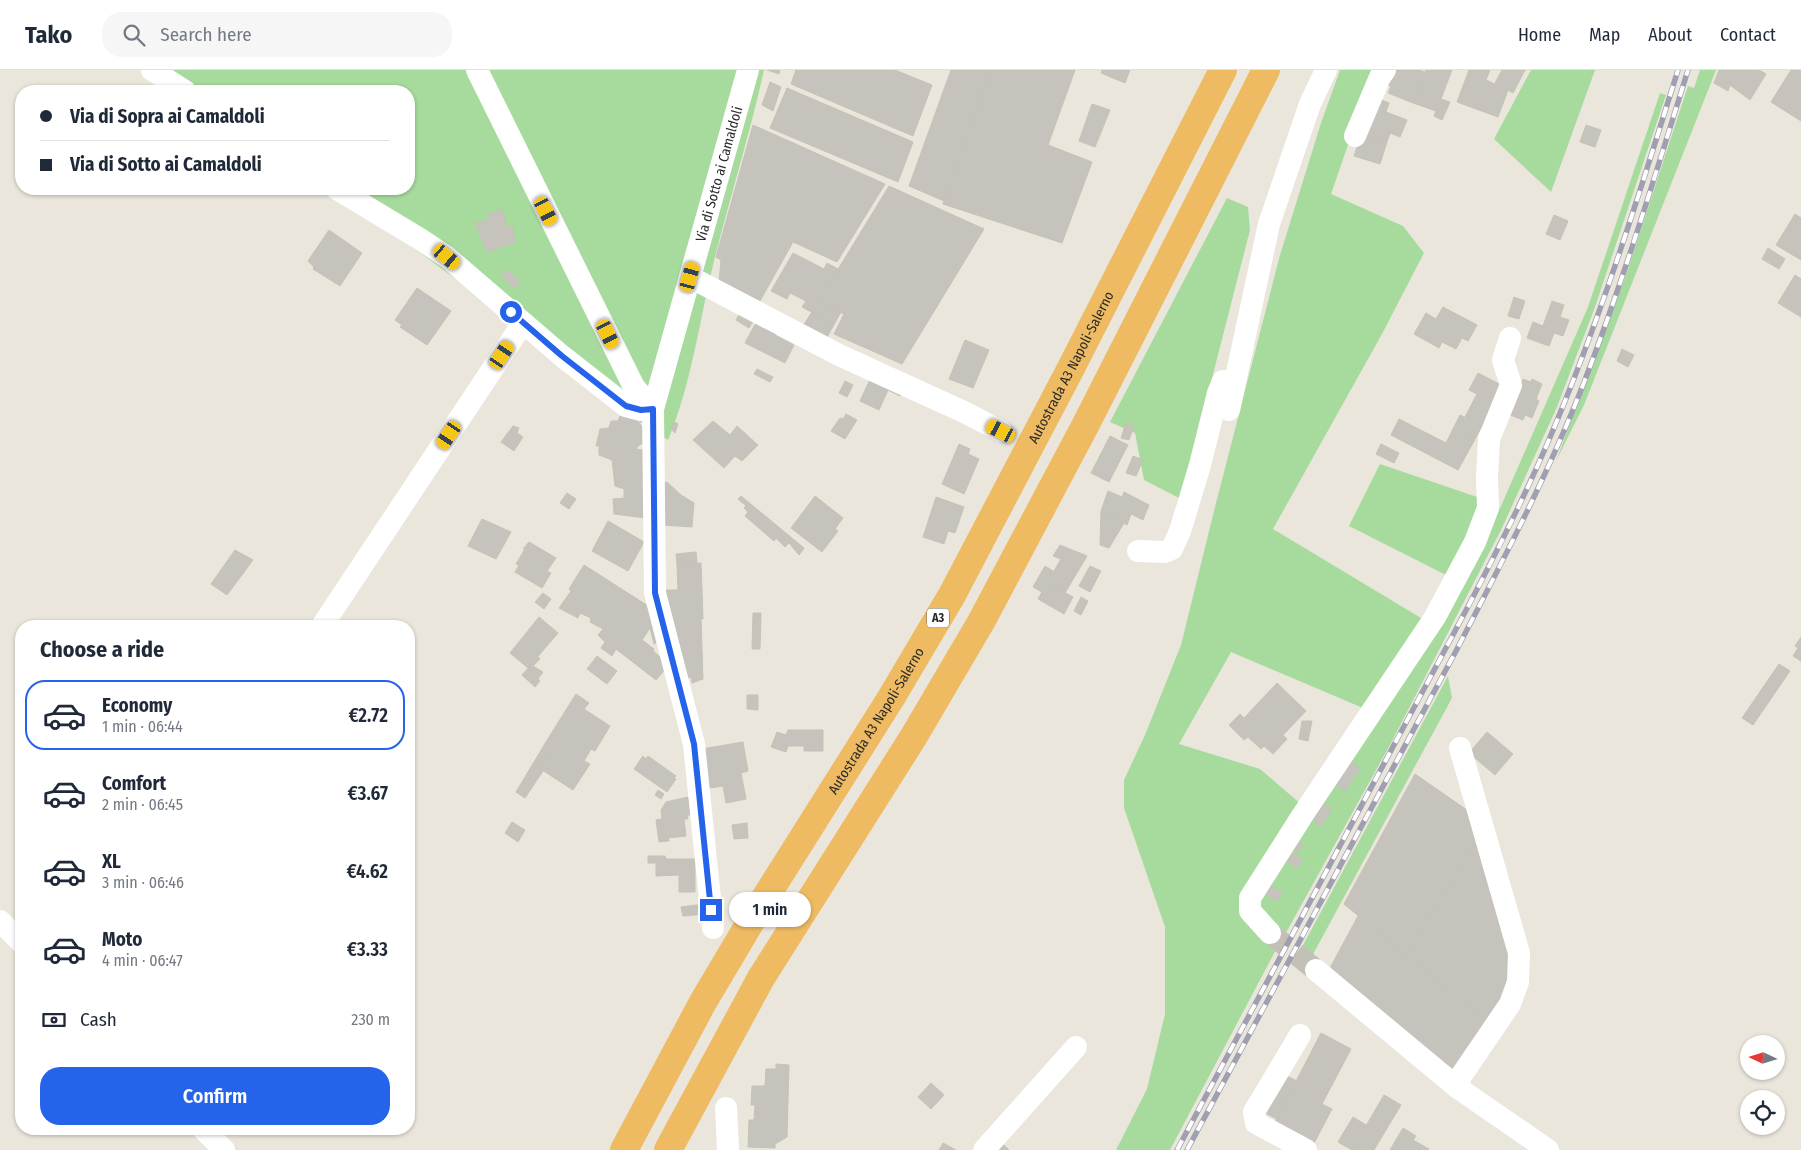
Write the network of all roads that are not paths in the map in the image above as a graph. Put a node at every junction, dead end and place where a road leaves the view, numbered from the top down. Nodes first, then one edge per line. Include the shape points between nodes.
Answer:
1 (152, 70) edge
2 (477, 70) edge
3 (748, 70) edge
4 (1223, 70) edge
5 (1266, 70) edge
6 (1326, 70) edge
7 (1385, 70) edge
8 (176, 85) edge
9 (1355, 136) dead end
10 (347, 195) edge
11 (690, 277) junction
12 (523, 323) junction
13 (1245, 335) junction
14 (1510, 338) dead end
15 (653, 409) junction
16 (1229, 410) dead end
17 (1001, 431) dead end
18 (1138, 551) dead end
19 (326, 620) edge
20 (1460, 748) dead end
21 (0, 921) edge
22 (713, 928) dead end
23 (1270, 933) tunnel mouth
24 (15, 936) edge
25 (1316, 970) tunnel mouth
26 (1300, 1035) dead end
27 (1076, 1047) dead end
28 (1458, 1088) junction
29 (726, 1108) dead end
30 (209, 1135) edge
31 (224, 1150) edge
32 (624, 1150) edge
33 (668, 1150) edge
34 (728, 1150) edge
35 (984, 1150) edge
36 (1306, 1150) edge
37 (1548, 1150) edge

1 - 8 street
2 - 15 street via 634,387
3 - 11 street, Via di Sotto ai Camaldoli
4 - 32 highway, Autostrada A3 Napoli-Salerno / A3 via 952,595 703,1002
5 - 33 highway via 981,622 914,736 761,978
6 - 13 street via 1310,104 1269,224
7 - 9 street
10 - 12 street via 447,257
11 - 15 street, Via di Sotto ai Camaldoli
11 - 17 street via 839,355
12 - 15 street via 626,406
12 - 19 street
13 - 16 street
13 - 18 street via 1218,393 1200,465 1172,549 1165,552
14 - 23 street via 1503,360 1510,385 1489,439 1488,508 1475,542 1435,617 1250,898 1250,911
15 - 22 street, Via di Sotto ai Camaldoli via 655,593 694,744
20 - 28 street via 1520,953 1518,982 1510,1004 1461,1076
21 - 24 street
25 - 28 street
26 - 36 street via 1254,1112 1256,1123
27 - 35 street
28 - 37 street
29 - 34 street
30 - 31 street

